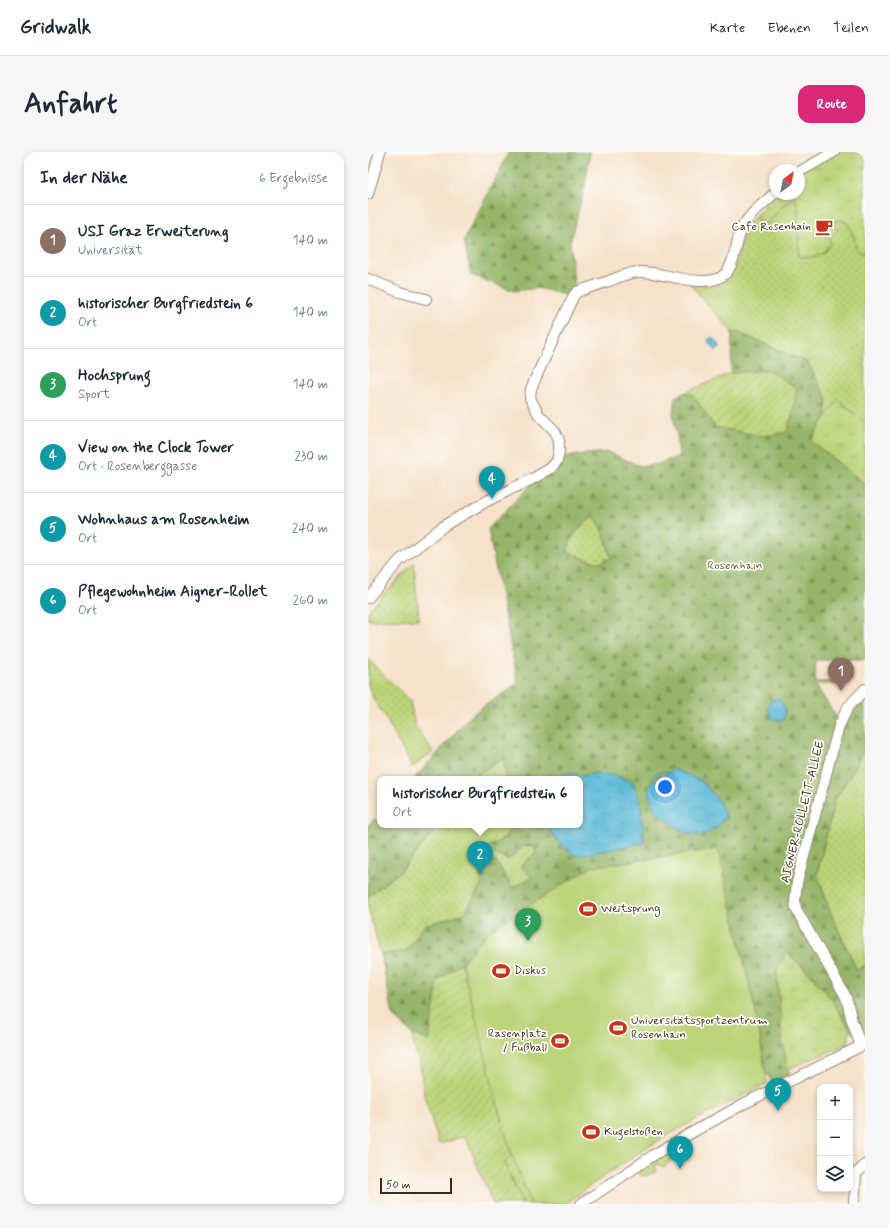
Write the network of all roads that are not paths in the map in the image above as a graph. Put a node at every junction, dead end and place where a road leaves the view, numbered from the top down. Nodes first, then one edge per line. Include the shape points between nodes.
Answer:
1 (380, 152) edge
2 (834, 152) edge
3 (805, 169) edge
4 (368, 194) edge
5 (769, 199) edge
6 (368, 278) edge
7 (426, 299) dead end
8 (368, 598) edge
9 (865, 689) edge
10 (863, 1047) edge
11 (865, 1165) edge
12 (583, 1204) edge
13 (854, 1204) edge

1 - 4 street
2 - 3 street
5 - 8 street via 748,218 726,273 718,279 710,281 635,272 577,292 531,389 530,398 537,411 555,431 559,440 557,461 551,468 534,478 444,525 399,561
6 - 7 street via 400,292
9 - 10 street, AIGNER-ROLLETT-ALLEE via 848,707 839,726 795,901 796,909 846,997 852,1022
10 - 12 street, AIGNER-ROLLETT-ALLEE via 799,1075 745,1103 655,1154
11 - 13 street via 856,1174

